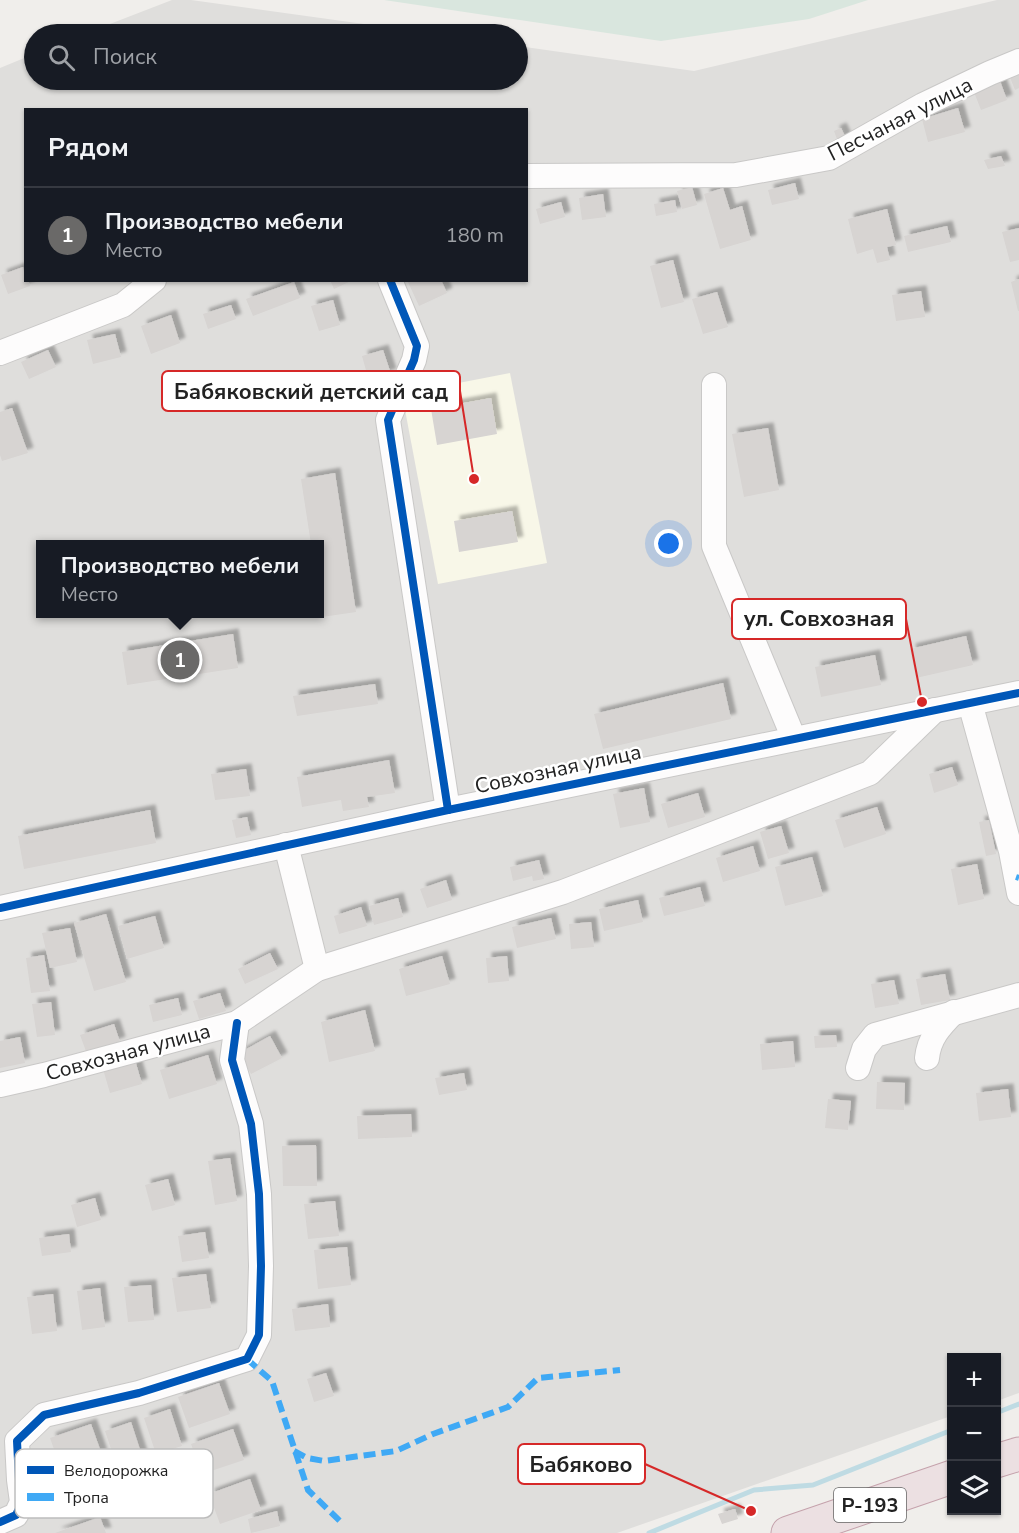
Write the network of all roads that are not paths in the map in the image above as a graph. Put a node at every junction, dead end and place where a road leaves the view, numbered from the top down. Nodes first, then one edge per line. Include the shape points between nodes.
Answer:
1 (1019, 61) edge
2 (528, 176) edge
3 (152, 282) edge
4 (391, 282) edge
5 (0, 353) edge
6 (714, 385) dead end
7 (1019, 693) edge
8 (970, 703) junction
9 (935, 710) junction
10 (794, 739) junction
11 (448, 810) junction
12 (286, 845) junction
13 (1019, 893) edge
14 (0, 908) edge
15 (317, 969) junction
16 (1019, 995) edge
17 (954, 1012) junction
18 (237, 1023) junction
19 (927, 1058) dead end
20 (858, 1068) dead end
21 (0, 1085) edge
22 (17, 1449) edge
23 (1019, 1454) edge
24 (1001, 1459) edge
25 (947, 1478) edge
26 (15, 1515) edge
27 (0, 1522) edge
28 (788, 1533) edge

1 - 2 street, Песчаная улица via 923,105 829,158 736,175
3 - 5 street via 123,305
4 - 11 street via 417,346 388,420
6 - 10 street via 714,546
7 - 8 street, Совхозная улица
8 - 9 street, Совхозная улица
8 - 13 street
9 - 10 street, Совхозная улица
9 - 15 street, Совхозная улица via 870,773 563,892
10 - 11 street, Совхозная улица
11 - 12 street, Совхозная улица
12 - 14 street, Совхозная улица
12 - 15 street
15 - 18 street, Совхозная улица
16 - 17 street
17 - 19 street via 939,1027 928,1047
17 - 20 street via 875,1035 864,1049
18 - 21 street, Совхозная улица
18 - 22 street via 232,1060 251,1124 259,1194 259,1335 247,1359 139,1393 44,1415 17,1440
23 - 24 highway
25 - 28 highway, Р-193
26 - 27 street

